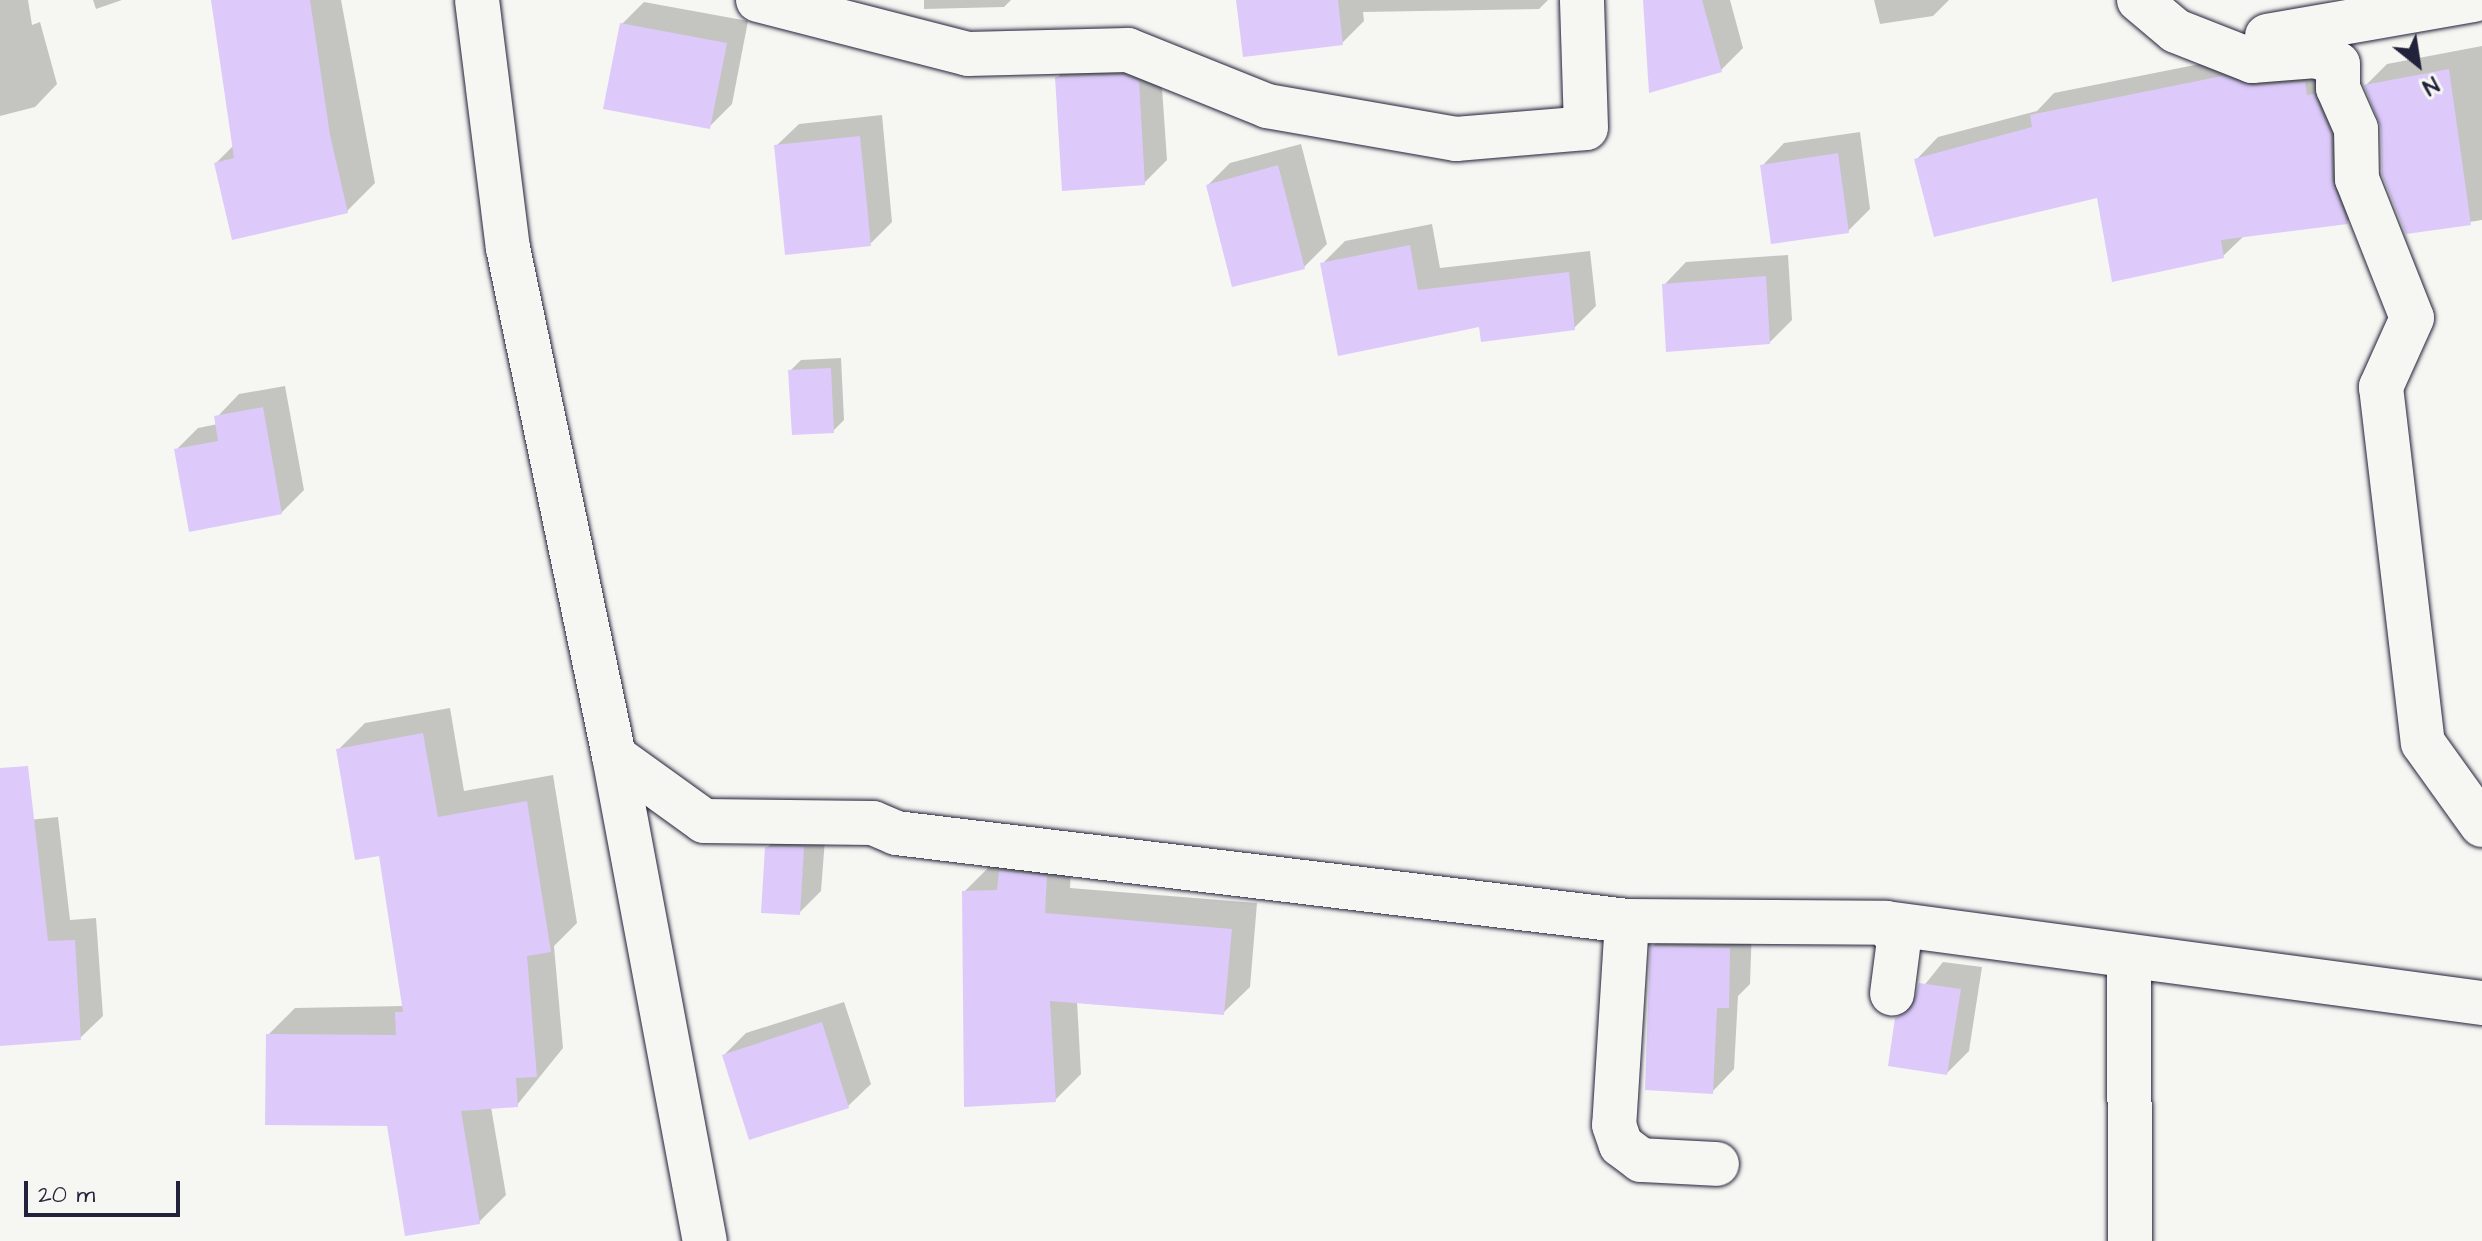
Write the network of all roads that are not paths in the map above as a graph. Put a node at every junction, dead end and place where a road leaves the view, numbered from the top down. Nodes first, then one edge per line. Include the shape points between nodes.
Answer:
1 (477, 0) edge
2 (758, 0) edge
3 (1582, 0) edge
4 (2139, 0) edge
5 (2473, 0) edge
6 (2213, 46) junction
7 (614, 756) junction
8 (2482, 825) edge
9 (1627, 921) junction
10 (1886, 923) junction
11 (2129, 956) junction
12 (1892, 994) dead end
13 (2482, 1003) edge
14 (1717, 1164) dead end
15 (705, 1241) edge
16 (2130, 1241) edge

1 - 7 street via 508,248
2 - 3 street via 968,54 1128,50 1267,106 1456,139 1586,128
4 - 6 street via 2176,31
5 - 6 street
6 - 8 street via 2252,61 2316,56 2338,64 2338,88 2356,129 2357,179 2412,318 2381,387 2423,743
7 - 9 street via 704,821 873,823 896,833
7 - 15 street
9 - 10 street
9 - 14 street via 1614,1125 1641,1160
10 - 11 street
10 - 12 street via 1899,940
11 - 13 street
11 - 16 street

